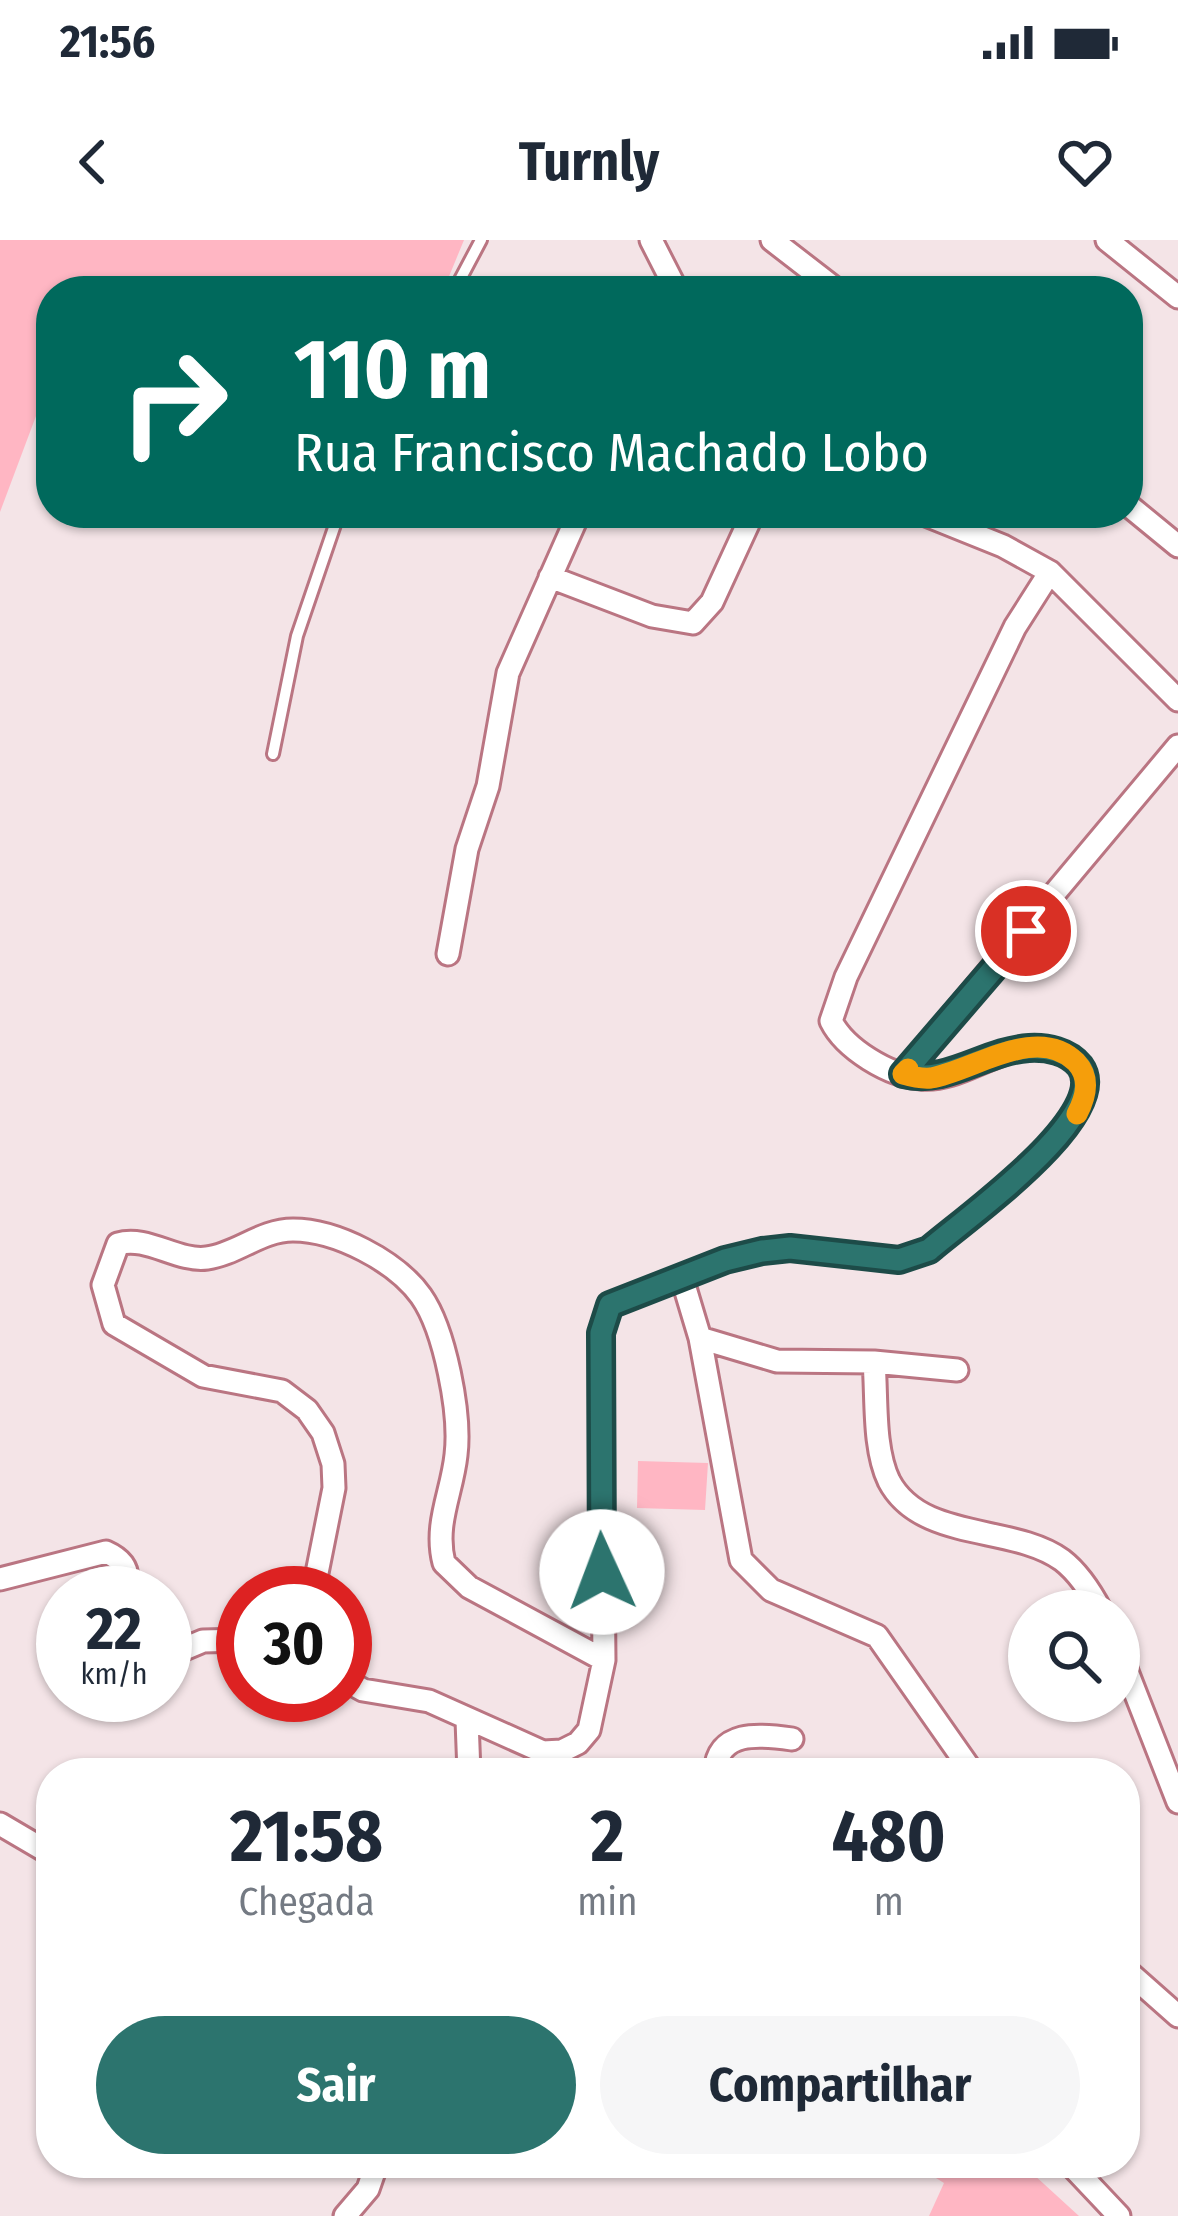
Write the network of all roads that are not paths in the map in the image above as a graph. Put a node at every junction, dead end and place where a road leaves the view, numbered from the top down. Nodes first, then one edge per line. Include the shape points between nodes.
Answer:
1 (481, 240) edge
2 (651, 240) edge
3 (772, 240) edge
4 (1107, 240) edge
5 (462, 276) edge
6 (669, 276) edge
7 (819, 276) edge
8 (1178, 297) edge
9 (1143, 517) edge
10 (334, 528) edge
11 (572, 528) edge
12 (747, 528) edge
13 (971, 528) edge
14 (1178, 546) edge
15 (1050, 572) junction
16 (550, 577) junction
17 (1178, 700) edge
18 (1178, 746) edge
19 (273, 754) dead end
20 (448, 954) dead end
21 (903, 1074) junction
22 (682, 1279) junction
23 (700, 1338) junction
24 (874, 1362) junction
25 (957, 1370) dead end
26 (51, 1566) edge
27 (125, 1566) edge
28 (318, 1566) edge
29 (36, 1570) edge
30 (0, 1579) edge
31 (1087, 1590) edge
32 (604, 1660) junction
33 (372, 1692) edge
34 (1140, 1705) edge
35 (467, 1720) junction
36 (792, 1738) dead end
37 (468, 1758) edge
38 (718, 1758) edge
39 (963, 1758) edge
40 (1178, 1802) edge
41 (0, 1824) edge
42 (36, 1845) edge
43 (1140, 1983) edge
44 (1178, 2017) edge
45 (372, 2178) edge
46 (1083, 2178) edge
47 (346, 2216) edge
48 (1119, 2216) edge

1 - 5 lane
2 - 6 street
3 - 7 street
4 - 8 street
9 - 14 street
10 - 19 lane via 297,636
11 - 16 street
12 - 16 street via 712,602 693,622 652,616
13 - 15 street
15 - 17 street
15 - 21 street via 833,1006 831,1022 847,1044
16 - 20 street via 508,674
18 - 21 street
21 - 22 street via 934,1078 1031,1048 1069,1056 1086,1081 1079,1112 1056,1140 929,1250 899,1260 776,1249
22 - 23 street
22 - 32 street via 620,1298 604,1314
23 - 24 street via 777,1361
23 - 39 street via 741,1560 771,1590 877,1636
24 - 25 street
24 - 31 street via 884,1466 903,1501 940,1521 1048,1552
26 - 27 street via 106,1552
28 - 32 street via 334,1488 323,1433 282,1390 215,1382 114,1324 103,1285 118,1244 204,1258 266,1233 316,1232 401,1276 432,1317 454,1406 456,1455 440,1520 444,1563 469,1587
29 - 30 street
32 - 35 street via 589,1730 562,1751 522,1747
33 - 35 street via 429,1701
34 - 40 street
35 - 37 street
36 - 38 street via 735,1739
41 - 42 street
43 - 44 street
45 - 47 street
46 - 48 street

